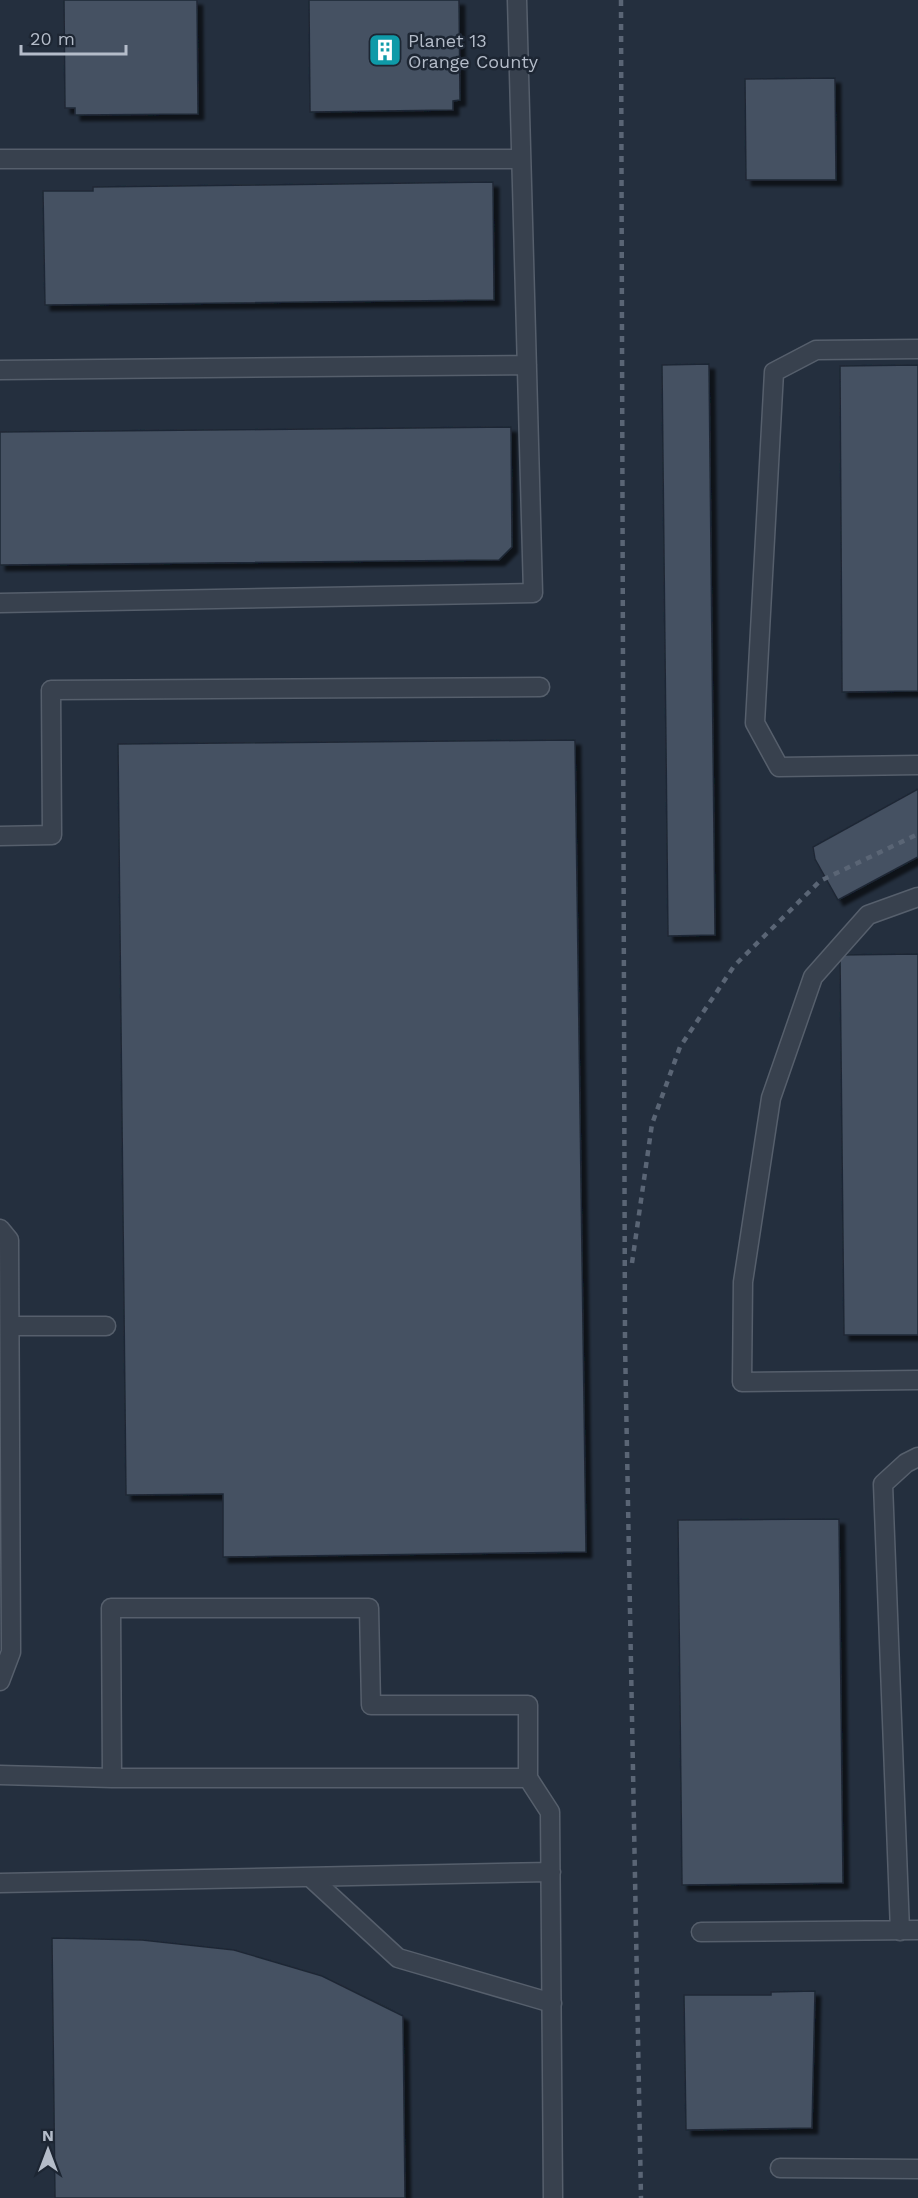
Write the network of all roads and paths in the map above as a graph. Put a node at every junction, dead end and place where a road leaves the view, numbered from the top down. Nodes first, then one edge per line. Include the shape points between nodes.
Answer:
1 (517, 0) edge
2 (0, 159) edge
3 (521, 159) junction
4 (918, 349) edge
5 (527, 365) junction
6 (0, 370) edge
7 (0, 603) edge
8 (540, 687) dead end
9 (918, 765) edge
10 (0, 836) edge
11 (918, 897) edge
12 (0, 1229) edge
13 (10, 1326) junction
14 (106, 1326) dead end
15 (918, 1380) edge
16 (918, 1457) edge
17 (0, 1681) edge
18 (0, 1775) edge
19 (112, 1779) junction
20 (528, 1779) junction
21 (551, 1872) junction
22 (310, 1877) junction
23 (0, 1883) edge
24 (909, 1931) edge
25 (701, 1932) dead end
26 (552, 2003) junction
27 (780, 2168) dead end
28 (918, 2169) edge
29 (553, 2198) edge

1 - 3 lane
2 - 3 lane
3 - 5 lane
4 - 9 lane via 816,350 774,372 755,723 778,767
5 - 6 lane
5 - 7 lane via 533,593
8 - 10 lane via 51,690 52,835
11 - 15 lane via 868,915 813,977 771,1098 743,1282 742,1382
12 - 13 lane via 9,1240
13 - 14 lane
13 - 17 lane via 11,1652
16 - 24 lane via 884,1484
18 - 19 lane
19 - 20 lane
19 - 20 lane via 111,1608 369,1608 370,1705 528,1705
20 - 21 lane via 550,1812
21 - 22 lane
21 - 26 lane
22 - 23 lane
22 - 26 lane via 398,1958
24 - 25 lane
26 - 29 lane
27 - 28 lane

